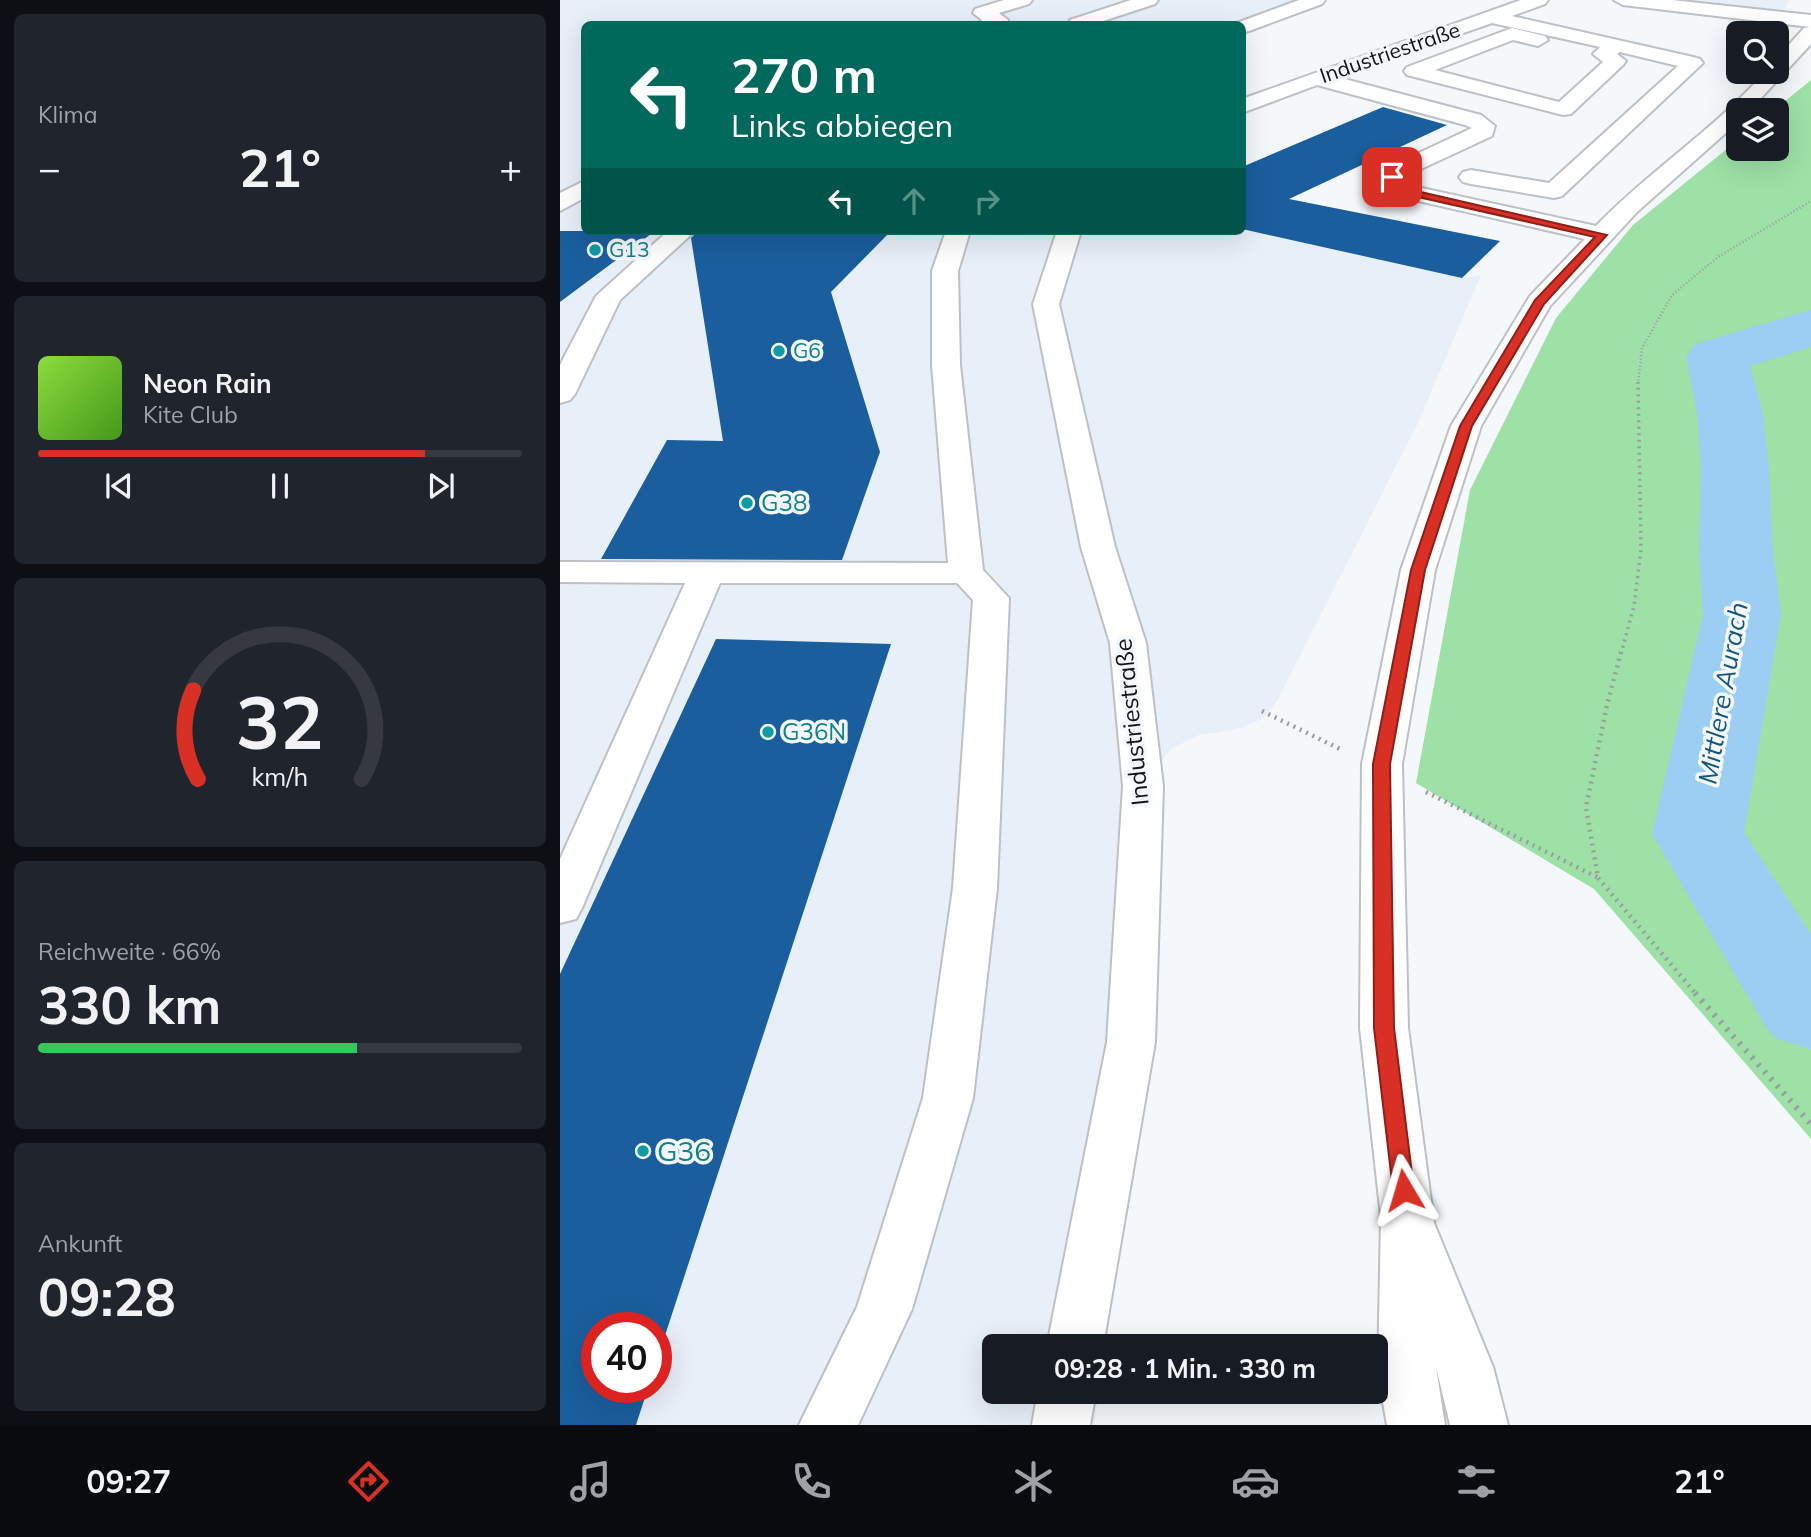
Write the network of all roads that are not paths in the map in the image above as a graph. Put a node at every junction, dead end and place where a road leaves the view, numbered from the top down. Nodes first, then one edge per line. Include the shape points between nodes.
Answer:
1 (1023, 0) edge
2 (1149, 0) edge
3 (1317, 0) edge
4 (1539, 0) edge
5 (1623, 0) edge
6 (1492, 17) junction
7 (996, 21) edge
8 (1086, 21) edge
9 (1811, 21) edge
10 (1246, 26) edge
11 (1811, 32) edge
12 (1609, 50) junction
13 (1315, 78) junction
14 (1751, 98) edge
15 (1246, 105) edge
16 (1726, 121) edge
17 (581, 173) edge
18 (560, 176) edge
19 (1471, 177) dead end
20 (581, 190) edge
21 (560, 204) edge
22 (678, 235) edge
23 (957, 235) edge
24 (1068, 235) edge
25 (1602, 235) junction
26 (560, 394) edge
27 (707, 572) junction
28 (966, 573) junction
29 (562, 576) edge
30 (560, 908) edge
31 (1407, 1217) junction
32 (1077, 1334) edge
33 (1064, 1404) edge
34 (828, 1425) edge
35 (1060, 1425) edge
36 (1416, 1425) edge
37 (1479, 1425) edge

1 - 7 street via 982,13
2 - 8 street
3 - 10 street
4 - 6 street, Industriestraße
5 - 9 street
6 - 12 street
6 - 13 street, Industriestraße
11 - 14 street
12 - 12 street via 1616,61 1563,109 1414,71 1512,34
12 - 19 street via 1693,63 1554,191
13 - 15 street, Industriestraße
13 - 25 street via 1483,126 1484,131 1397,172 1392,182 1398,187
16 - 25 street
17 - 18 street
20 - 21 street
22 - 26 street via 609,296
23 - 28 street via 945,271 946,365
24 - 32 street, Industriestraße via 1046,304 1098,547 1128,643 1143,786 1131,1042
25 - 31 street via 1539,302 1466,426 1418,570 1382,764 1384,1028
27 - 28 street
27 - 29 street
27 - 30 street
28 - 34 street via 991,598 975,888 948,1098 884,1309
31 - 36 street via 1408,1374
31 - 37 street via 1464,1367
33 - 35 street

